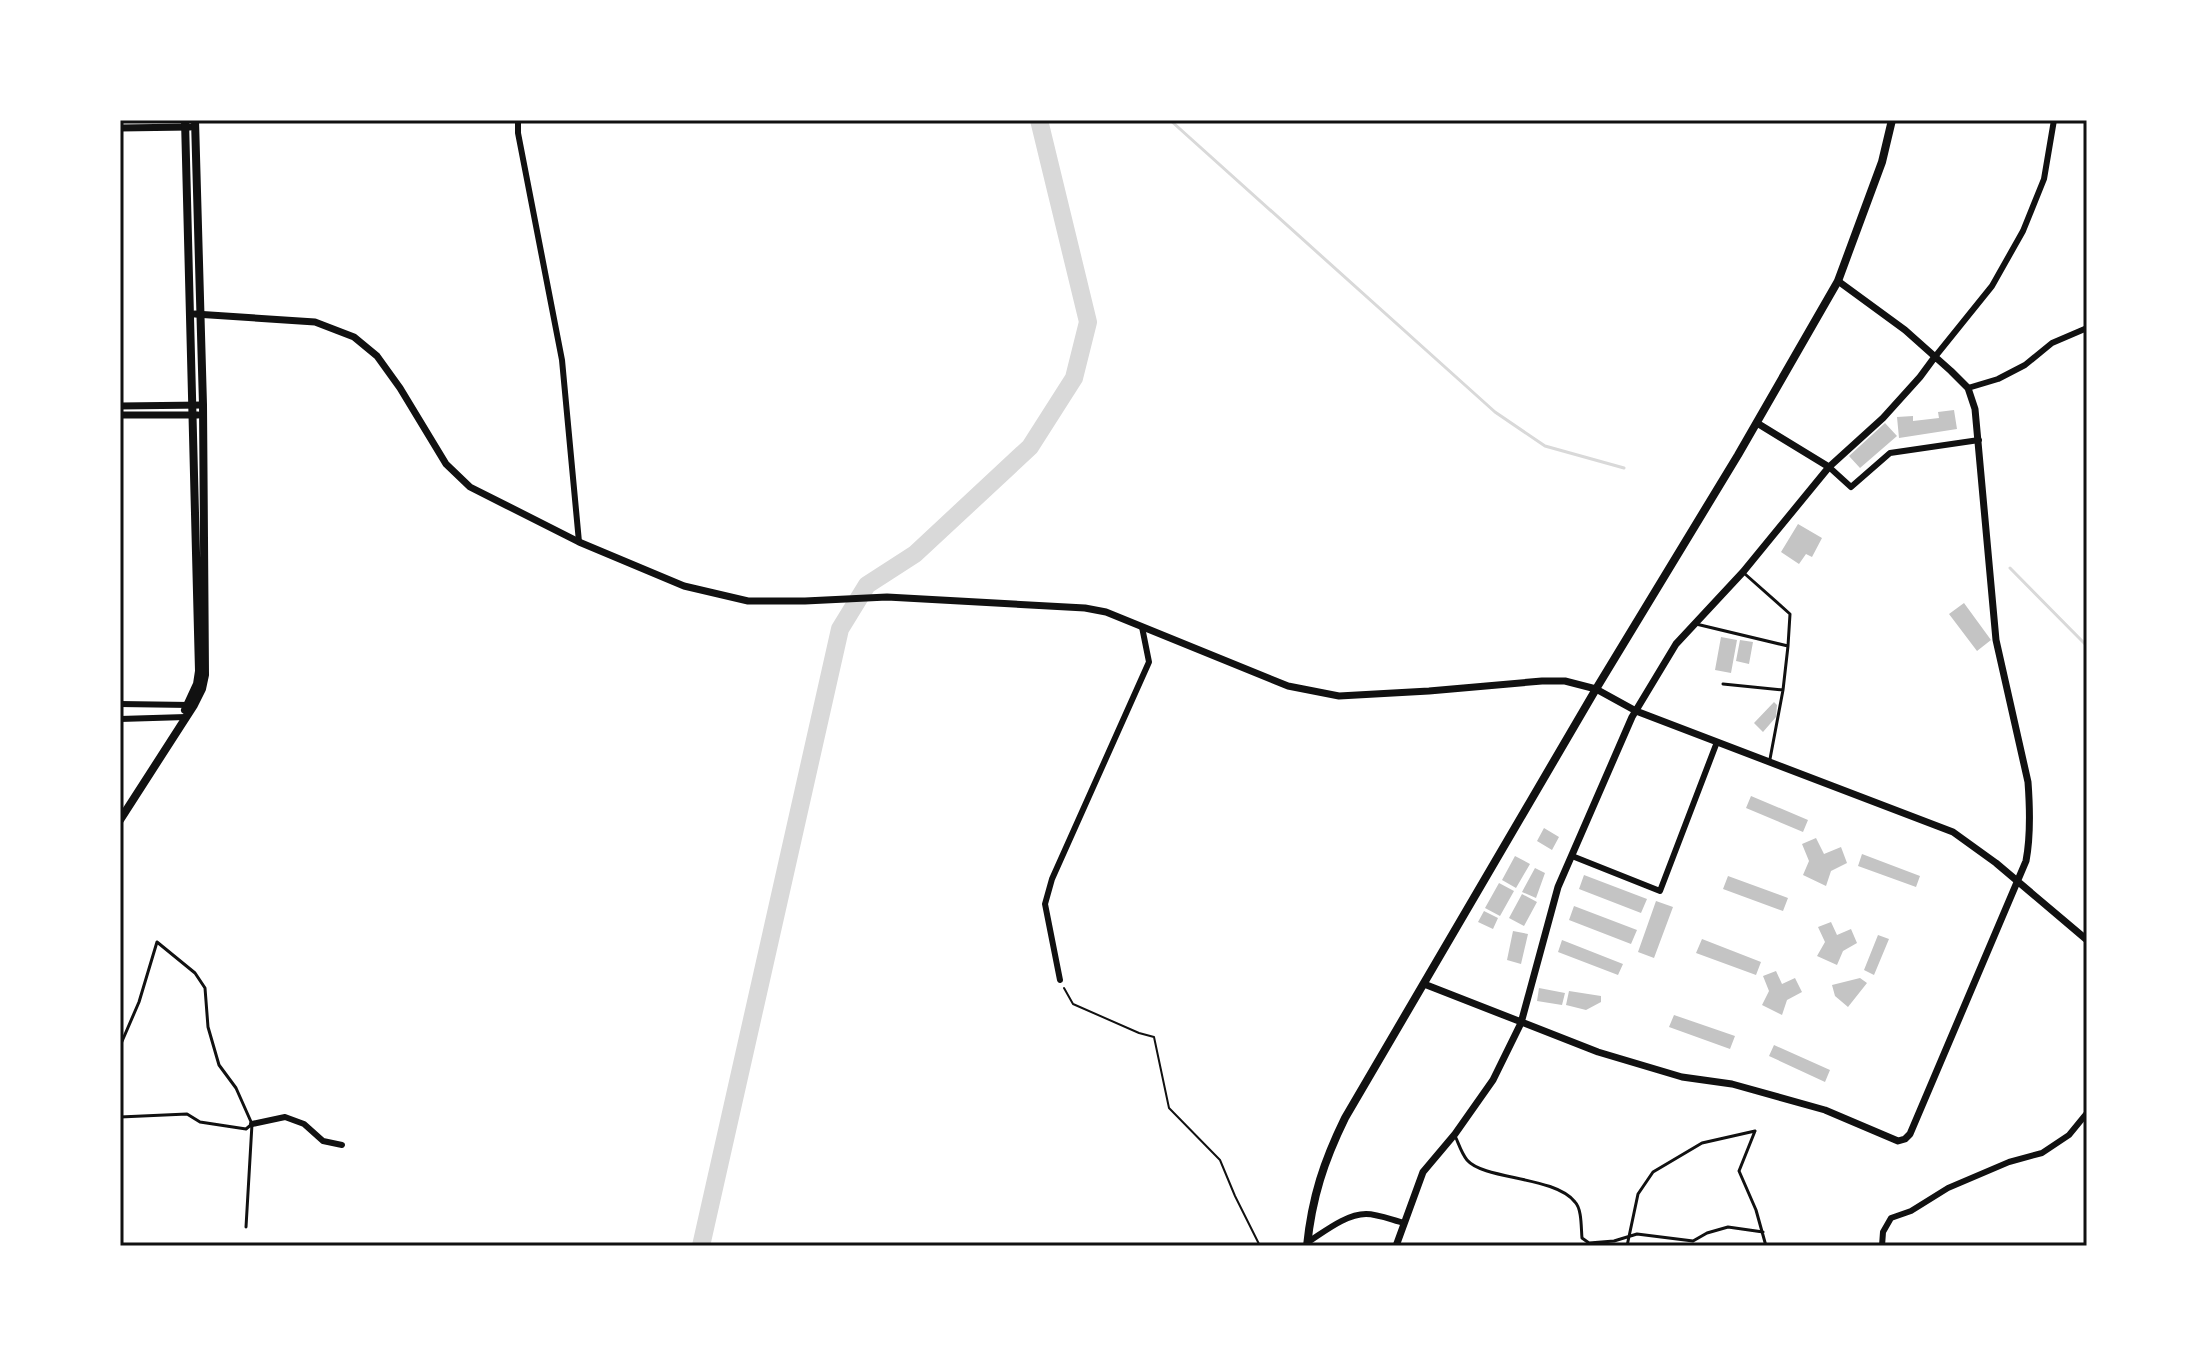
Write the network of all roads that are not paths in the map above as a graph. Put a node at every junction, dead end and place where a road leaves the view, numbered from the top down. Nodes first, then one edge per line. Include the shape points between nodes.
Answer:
1 (518, 120) edge
2 (1892, 120) edge
3 (2054, 120) edge
4 (185, 124) edge
5 (195, 124) edge
6 (120, 128) edge
7 (1838, 281) junction
8 (190, 313) junction
9 (200, 314) junction
10 (2087, 328) edge
11 (1934, 358) junction
12 (1968, 388) junction
13 (120, 406) edge
14 (198, 410) junction
15 (120, 415) edge
16 (1757, 423) junction
17 (1979, 440) junction
18 (1829, 467) junction
19 (579, 542) junction
20 (1743, 572) junction
21 (1696, 624) junction
22 (1142, 627) junction
23 (1788, 646) junction
24 (1723, 684) dead end
25 (1596, 689) junction
26 (1783, 690) junction
27 (120, 704) edge
28 (190, 705) junction
29 (1636, 711) junction
30 (183, 718) junction
31 (120, 719) edge
32 (1717, 742) junction
33 (1768, 762) junction
34 (120, 811) edge
35 (120, 820) edge
36 (1572, 856) junction
37 (2018, 882) junction
38 (2087, 940) edge
39 (1060, 980) road end
40 (1424, 984) junction
41 (1521, 1023) junction
42 (120, 1046) edge
43 (2087, 1113) edge
44 (120, 1117) edge
45 (252, 1124) junction
46 (1455, 1134) junction
47 (342, 1145) dead end
48 (1404, 1223) junction
49 (246, 1227) dead end
50 (1763, 1232) junction
51 (1629, 1235) junction
52 (1307, 1244) edge
53 (1396, 1246) edge
54 (1627, 1246) edge
55 (1766, 1246) edge
56 (1882, 1246) edge

1 - 19 street via 562,360
2 - 7 main road
3 - 11 street via 2044,179 2023,231 1992,286
4 - 5 street
4 - 6 street
4 - 8 main road
5 - 9 main road
7 - 11 street
7 - 16 main road
8 - 9 street
8 - 14 main road
9 - 14 main road
9 - 19 street via 315,322 354,337 377,356 446,464 470,487
10 - 12 street via 2052,343 1998,379
11 - 12 street
11 - 18 street via 1883,418
12 - 17 street
13 - 14 street
14 - 15 street
14 - 28 main road via 205,675
16 - 18 street
16 - 25 main road
17 - 18 street via 1890,453 1851,487
17 - 37 street via 1996,640 2028,782 2028,852
18 - 20 street
19 - 22 street via 684,586 748,601 887,597 1061,605 1106,612
20 - 21 street
20 - 23 lane via 1790,614
21 - 23 lane
21 - 29 street via 1676,644
22 - 25 street via 1288,686 1339,696 1542,681
22 - 39 street via 1149,662 1045,904
23 - 26 lane
24 - 26 lane
25 - 29 street
25 - 40 main road
26 - 33 lane
27 - 28 street
28 - 30 main road
29 - 32 street
29 - 36 street
30 - 31 street
30 - 34 main road
30 - 35 main road
32 - 33 street
32 - 36 street via 1660,891
33 - 37 street via 1953,832
36 - 41 street via 1558,887
37 - 38 street
37 - 41 street via 1910,1134 1898,1141 1825,1110 1732,1084 1682,1077
40 - 41 street
40 - 52 main road via 1325,1161
41 - 46 street via 1493,1080
42 - 45 lane via 157,942 205,988 208,1027 219,1065
43 - 56 street via 2069,1135 2042,1153 1948,1188 1891,1218
44 - 45 lane via 187,1114 222,1126 246,1129
45 - 47 street via 285,1117 304,1124 323,1141
45 - 49 lane
46 - 48 street via 1423,1172
46 - 51 lane via 1466,1159 1476,1167 1531,1181 1574,1200 1582,1238 1589,1243
48 - 52 street via 1363,1214
48 - 53 street
50 - 51 lane via 1728,1227 1693,1241
50 - 51 lane via 1739,1171 1755,1131 1702,1143 1653,1172 1638,1194
50 - 55 lane
51 - 54 lane

